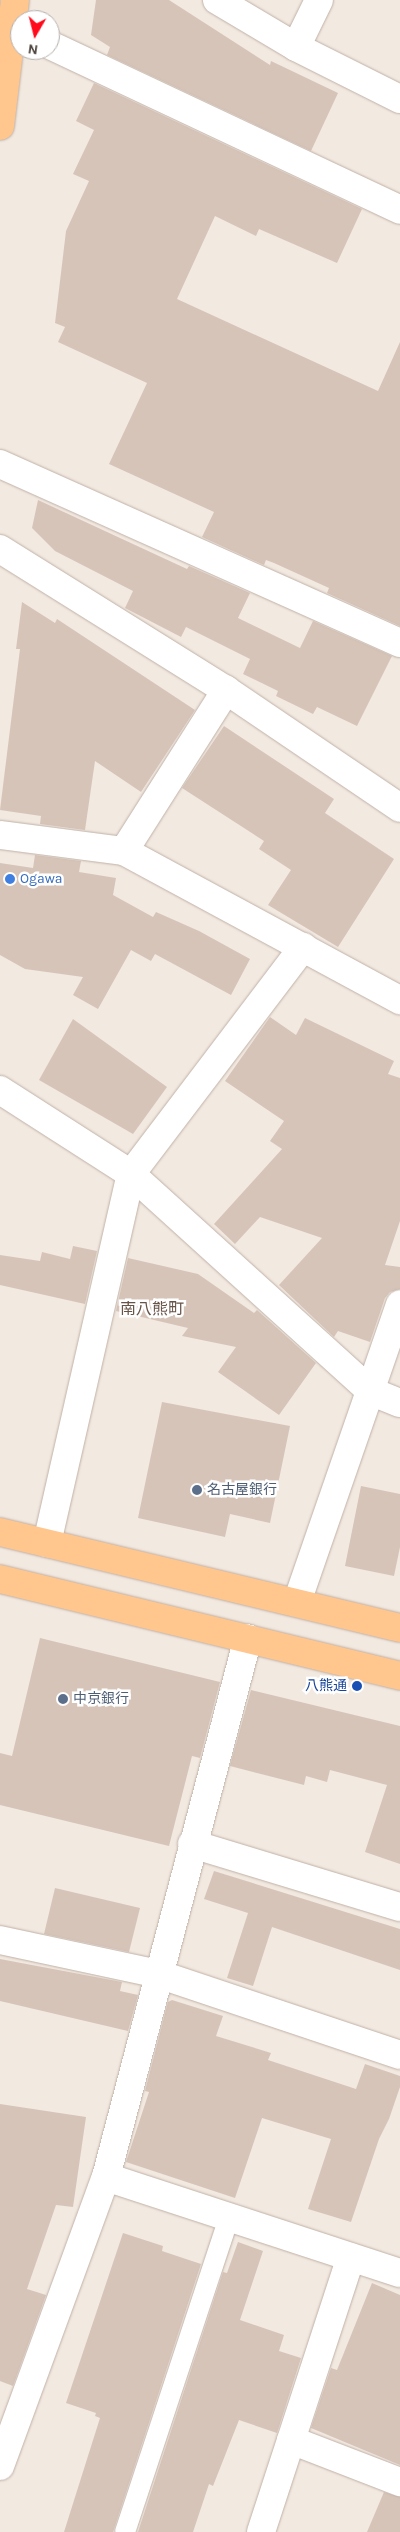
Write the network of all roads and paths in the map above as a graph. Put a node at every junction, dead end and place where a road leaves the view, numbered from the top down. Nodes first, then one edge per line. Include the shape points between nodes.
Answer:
1 (217, 0) edge
2 (319, 0) edge
3 (296, 47) junction
4 (60, 50) edge
5 (11, 60) edge
6 (400, 100) edge
7 (0, 126) edge
8 (400, 210) edge
9 (0, 464) edge
10 (0, 549) edge
11 (400, 643) edge
12 (226, 690) junction
13 (400, 808) edge
14 (0, 835) edge
15 (124, 851) junction
16 (303, 947) junction
17 (400, 1000) edge
18 (0, 1090) edge
19 (130, 1174) junction
20 (400, 1304) edge
21 (370, 1390) junction
22 (400, 1403) edge
23 (0, 1532) edge
24 (47, 1543) junction
25 (0, 1580) edge
26 (297, 1602) junction
27 (400, 1628) edge
28 (248, 1638) junction
29 (400, 1676) edge
30 (192, 1844) junction
31 (400, 1907) edge
32 (0, 1940) edge
33 (158, 1974) junction
34 (400, 2055) edge
35 (106, 2177) junction
36 (229, 2217) junction
37 (351, 2257) junction
38 (400, 2273) edge
39 (291, 2440) junction
40 (0, 2466) edge
41 (400, 2482) edge
42 (125, 2532) edge
43 (261, 2532) edge

1 - 3 street
2 - 3 street
3 - 6 street
4 - 8 street
5 - 7 main road
9 - 11 street
10 - 12 street
12 - 13 street
12 - 15 street
14 - 15 street
15 - 16 street
16 - 17 street
16 - 19 street
18 - 19 street
19 - 21 street
19 - 24 street
20 - 21 street
21 - 22 street
21 - 26 street
23 - 24 main road
24 - 26 main road
25 - 28 main road
26 - 27 main road
28 - 29 main road
28 - 30 street
30 - 31 street
30 - 33 street
32 - 33 street
33 - 34 street
33 - 35 street
35 - 36 street
35 - 40 street
36 - 37 street
36 - 42 lane
37 - 38 street
37 - 39 street
39 - 41 street
39 - 43 street

